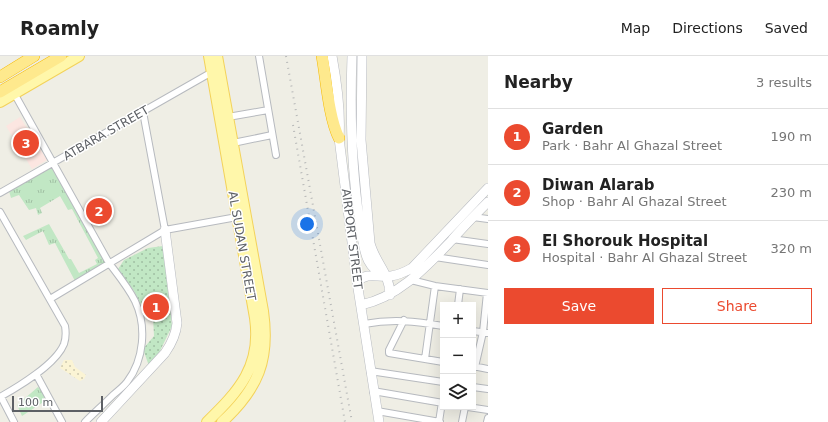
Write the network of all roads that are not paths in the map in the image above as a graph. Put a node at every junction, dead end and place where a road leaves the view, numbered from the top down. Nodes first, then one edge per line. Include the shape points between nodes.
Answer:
1 (34, 56) edge
2 (79, 56) edge
3 (209, 56) edge
4 (217, 56) edge
5 (259, 56) edge
6 (322, 56) edge
7 (332, 56) edge
8 (339, 56) edge
9 (352, 56) edge
10 (362, 56) edge
11 (65, 58) edge
12 (212, 72) junction
13 (0, 77) edge
14 (337, 84) junction
15 (0, 92) edge
16 (14, 93) junction
17 (0, 102) edge
18 (268, 110) junction
19 (143, 112) junction
20 (228, 117) junction
21 (272, 135) junction
22 (339, 138) junction
23 (233, 143) junction
24 (276, 154) dead end
25 (53, 163) junction
26 (488, 188) edge
27 (0, 193) edge
28 (488, 202) edge
29 (0, 212) edge
30 (237, 217) junction
31 (473, 217) junction
32 (488, 219) edge
33 (165, 230) junction
34 (452, 238) junction
35 (488, 244) edge
36 (436, 257) junction
37 (109, 263) junction
38 (488, 265) edge
39 (387, 277) junction
40 (411, 280) junction
41 (357, 282) junction
42 (435, 286) junction
43 (460, 290) junction
44 (488, 293) edge
45 (390, 295) junction
46 (50, 299) junction
47 (458, 302) edge
48 (361, 305) junction
49 (404, 320) junction
50 (430, 323) junction
51 (364, 324) junction
52 (440, 325) edge
53 (485, 333) edge
54 (425, 359) junction
55 (476, 360) edge
56 (440, 362) edge
57 (476, 366) edge
58 (488, 369) edge
59 (370, 371) junction
60 (36, 374) junction
61 (247, 375) junction
62 (257, 377) junction
63 (440, 382) edge
64 (476, 387) edge
65 (488, 389) edge
66 (373, 391) junction
67 (0, 397) edge
68 (440, 402) edge
69 (476, 408) edge
70 (441, 410) edge
71 (464, 410) edge
72 (488, 410) edge
73 (377, 411) junction
74 (488, 418) edge
75 (14, 422) edge
76 (62, 422) edge
77 (85, 422) edge
78 (101, 422) edge
79 (207, 422) edge
80 (222, 422) edge
81 (379, 422) edge
82 (439, 422) edge
83 (462, 422) edge
84 (487, 422) edge

1 - 13 highway
2 - 11 main road
3 - 12 main road, AL SUDAN STREET
4 - 20 main road, AL SUDAN STREET
5 - 18 street
6 - 22 highway
7 - 14 street, AIRPORT STREET
8 - 14 street
9 - 39 street via 350,123 359,218 368,259 376,270
10 - 39 street via 361,140 370,243 373,254
11 - 15 highway
11 - 16 main road
12 - 19 street, ATBARA STREET
12 - 30 main road, AL SUDAN STREET
14 - 22 street, AIRPORT STREET
16 - 17 main road
16 - 25 street
18 - 20 street
18 - 21 street
19 - 25 street, ATBARA STREET
19 - 33 street
20 - 23 main road, AL SUDAN STREET
21 - 23 street
21 - 24 street
22 - 41 street, AIRPORT STREET
23 - 62 main road, AL SUDAN STREET via 266,327 264,353
25 - 27 street, ATBARA STREET
25 - 37 street
26 - 39 street via 416,264 401,274
28 - 31 street
29 - 46 street
30 - 33 street
30 - 61 main road, AL SUDAN STREET via 256,326 255,351
31 - 32 street
31 - 34 street
33 - 37 street
33 - 78 street via 177,323 176,334 165,353
34 - 35 street
34 - 36 street
36 - 38 street
36 - 40 street
37 - 46 street
37 - 77 street via 127,288 141,318 140,352 135,368 126,382
39 - 41 street via 368,275
39 - 45 street
40 - 42 street
40 - 45 street
41 - 48 street, AIRPORT STREET
42 - 43 street
42 - 50 street
43 - 44 street
43 - 47 street
44 - 53 street
45 - 48 street
46 - 60 street via 65,326 66,334 60,351
48 - 51 street, AIRPORT STREET
49 - 50 street
49 - 51 street
49 - 54 street via 389,353
50 - 52 street
50 - 54 street
51 - 59 street, AIRPORT STREET
53 - 55 street
54 - 56 street
57 - 58 street
59 - 63 street
59 - 66 street, AIRPORT STREET
60 - 67 street
60 - 76 street
61 - 62 main road
61 - 79 main road, AL SUDAN STREET via 238,390
62 - 80 main road, AL SUDAN STREET via 245,398
64 - 65 street
66 - 68 street
66 - 73 street, AIRPORT STREET
67 - 75 street
69 - 72 street
70 - 82 street
71 - 83 street
73 - 81 street, AIRPORT STREET
73 - 82 street
74 - 84 street

